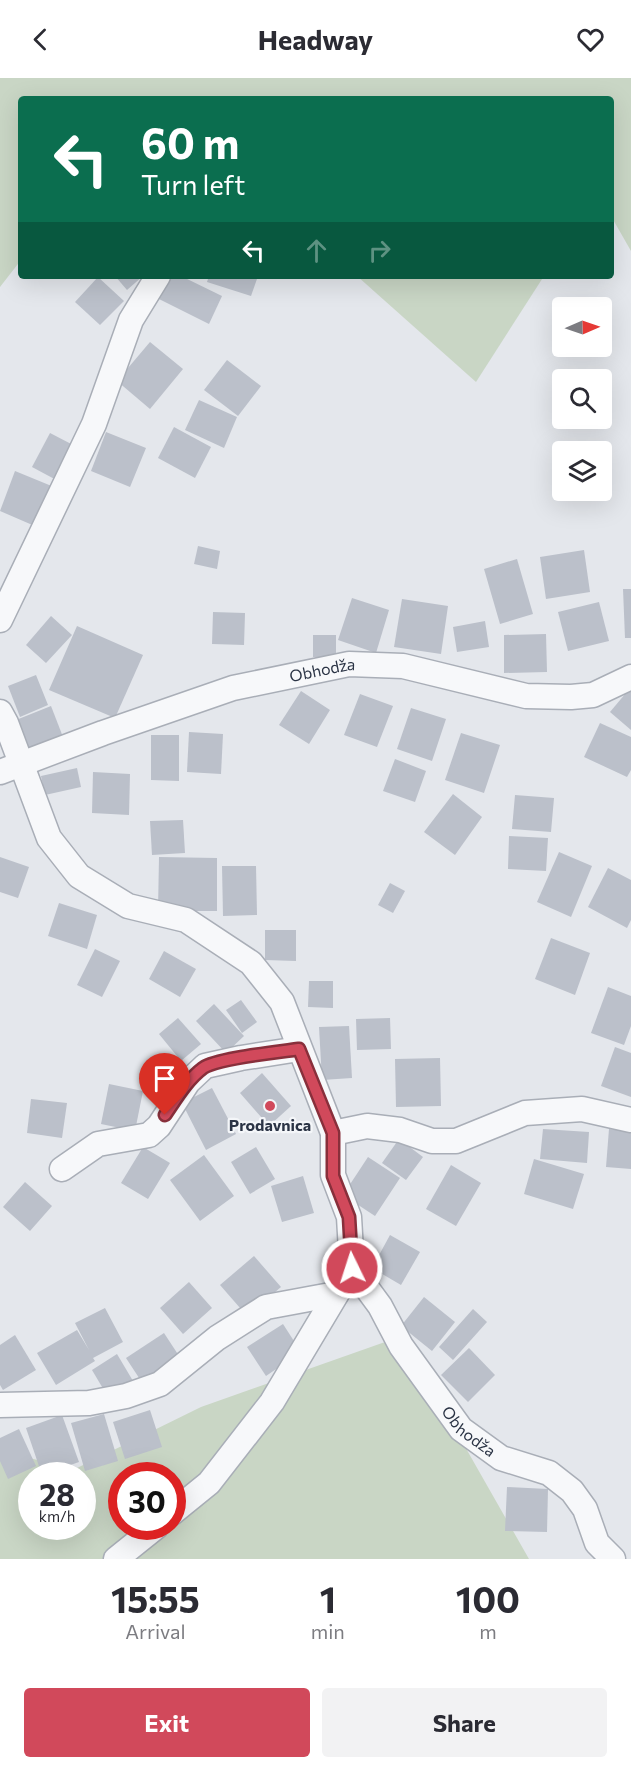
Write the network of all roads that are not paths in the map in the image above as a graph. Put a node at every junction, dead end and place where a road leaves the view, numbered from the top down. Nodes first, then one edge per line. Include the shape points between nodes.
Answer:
1 (156, 279) edge
2 (0, 620) edge
3 (631, 676) edge
4 (0, 712) edge
5 (11, 767) edge
6 (299, 1049) junction
7 (631, 1120) edge
8 (333, 1133) junction
9 (62, 1169) dead end
10 (352, 1268) junction
11 (336, 1294) junction
12 (0, 1405) edge
13 (186, 1502) edge
14 (140, 1540) edge
15 (116, 1559) edge
16 (613, 1559) edge

1 - 2 street via 130,320 94,424
3 - 5 street, Obhodža via 592,695 526,696 403,666 349,664 233,688
4 - 5 street via 6,723
5 - 6 street via 49,838 79,876 128,906 186,920 251,963 282,1002
6 - 8 street
6 - 9 street via 205,1066 188,1082 150,1135 98,1144
7 - 8 street via 582,1109 525,1113 456,1141 432,1141 400,1130 367,1126
8 - 10 street via 333,1176 349,1217
10 - 11 street
10 - 16 street, Obhodža via 461,1429 501,1458 549,1473 572,1491 585,1509 597,1543
11 - 12 street via 266,1307 160,1383 126,1396 89,1403
11 - 13 street via 272,1402 209,1483
14 - 15 street

